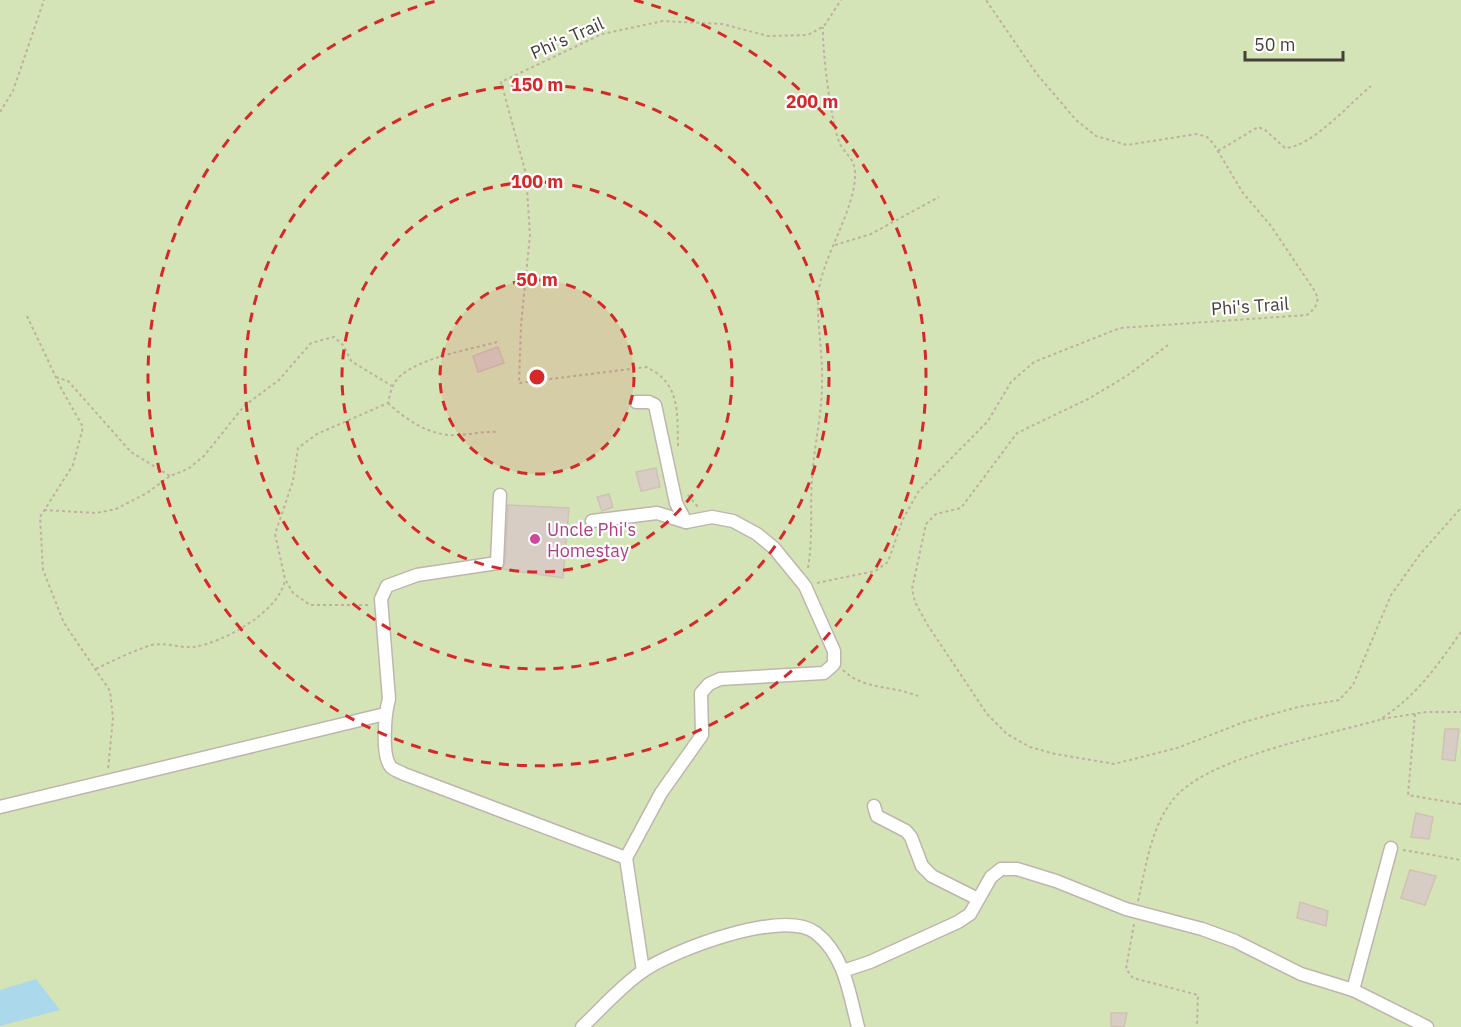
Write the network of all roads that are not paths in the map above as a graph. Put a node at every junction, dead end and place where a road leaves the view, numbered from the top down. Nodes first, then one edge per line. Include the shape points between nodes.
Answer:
1 (636, 402) dead end
2 (500, 495) dead end
3 (592, 521) dead end
4 (686, 522) junction
5 (385, 714) junction
6 (874, 806) dead end
7 (0, 807) edge
8 (1391, 848) road end
9 (626, 858) junction
10 (978, 898) junction
11 (643, 971) junction
12 (843, 971) junction
13 (1353, 990) junction
14 (582, 1027) edge
15 (858, 1027) edge
16 (1427, 1027) edge

1 - 4 street via 655,405 676,503
2 - 5 street via 497,563 417,575 387,586 381,599 389,699
3 - 4 street via 657,513
4 - 9 street via 712,517 733,520 774,548 805,586 835,658 831,669 824,673 720,679 709,684 701,693 702,735 661,793
5 - 7 street
5 - 9 street via 386,756 397,771
6 - 10 street via 877,816 901,827 911,837 922,866 932,876
8 - 13 street
9 - 11 street
10 - 12 street via 970,914 958,922 879,959
10 - 13 street via 1001,869 1017,869 1136,912 1202,929 1301,974
11 - 12 street via 716,938 751,928 779,927 814,932 833,951
11 - 14 street
12 - 15 street
13 - 16 street

